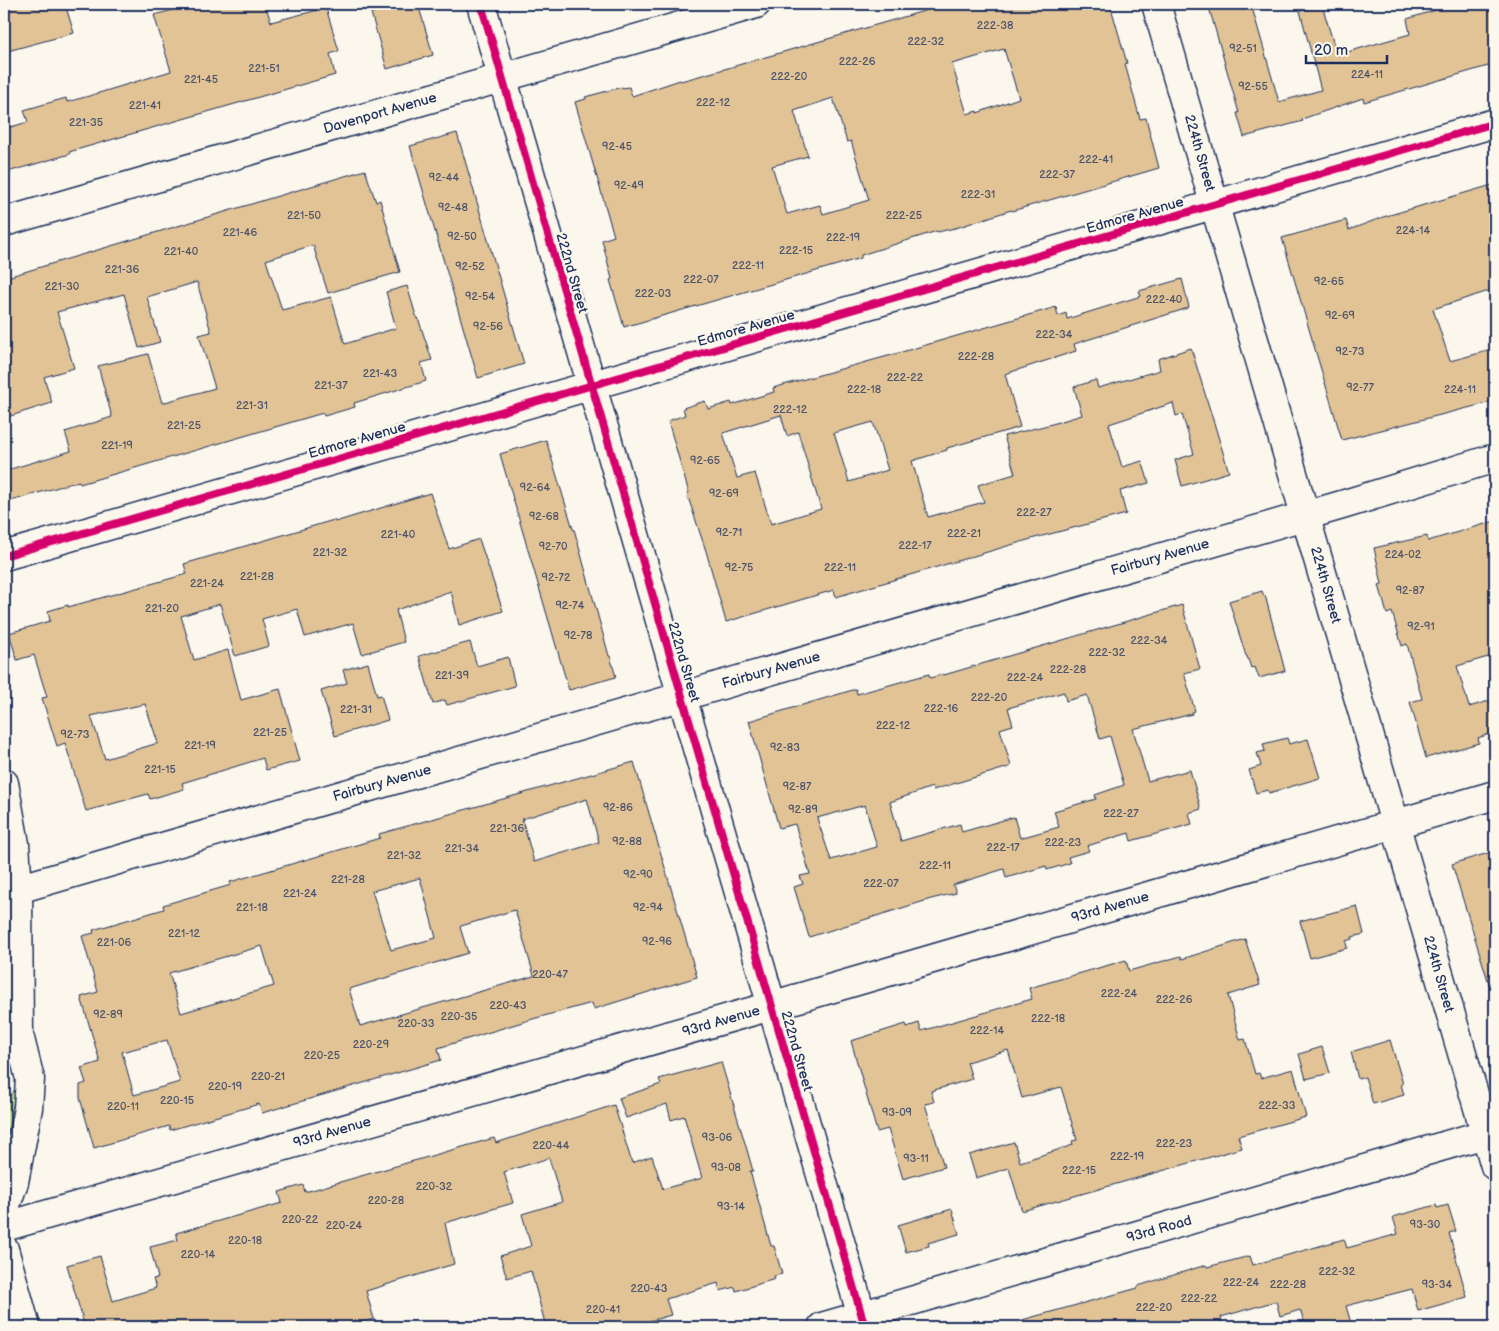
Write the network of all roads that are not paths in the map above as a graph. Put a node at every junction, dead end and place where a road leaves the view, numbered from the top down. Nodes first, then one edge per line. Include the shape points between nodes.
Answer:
1 (480, 4) edge
2 (756, 4) edge
3 (1156, 4) edge
4 (503, 78) junction
5 (1495, 123) edge
6 (1215, 204) junction
7 (4, 222) edge
8 (591, 386) junction
9 (1495, 458) edge
10 (1306, 515) junction
11 (4, 556) edge
12 (681, 697) junction
13 (4, 783) edge
14 (1495, 795) edge
15 (1396, 824) junction
16 (18, 889) junction
17 (771, 1006) junction
18 (19, 1035) junction
19 (4, 1062) edge
20 (1490, 1132) edge
21 (1495, 1166) edge
22 (4, 1211) edge
23 (4, 1227) edge
24 (4, 1249) edge
25 (864, 1321) edge
26 (26, 1327) edge
27 (822, 1327) edge

1 - 4 street, 222nd Street
2 - 4 street, Davenport Avenue
3 - 6 street, 224th Street
4 - 7 street, Davenport Avenue
4 - 8 street, 222nd Street
5 - 6 street, Edmore Avenue
6 - 8 street, Edmore Avenue
6 - 10 street, 224th Street
8 - 11 street, Edmore Avenue
8 - 12 street, 222nd Street
9 - 10 street, Fairbury Avenue
10 - 12 street, Fairbury Avenue
10 - 15 street, 224th Street
12 - 16 street, Fairbury Avenue
12 - 17 street, 222nd Street
13 - 16 street via 15,844
14 - 15 street, 93rd Avenue
15 - 17 street, 93rd Avenue
15 - 20 street, 224th Street
16 - 18 street
17 - 23 street, 93rd Avenue
17 - 25 street, 222nd Street
18 - 19 street
18 - 22 street via 30,1079 28,1108 14,1182
20 - 21 street, 224th Street
20 - 25 street, 93rd Road
24 - 26 street
25 - 27 street, 93rd Road

